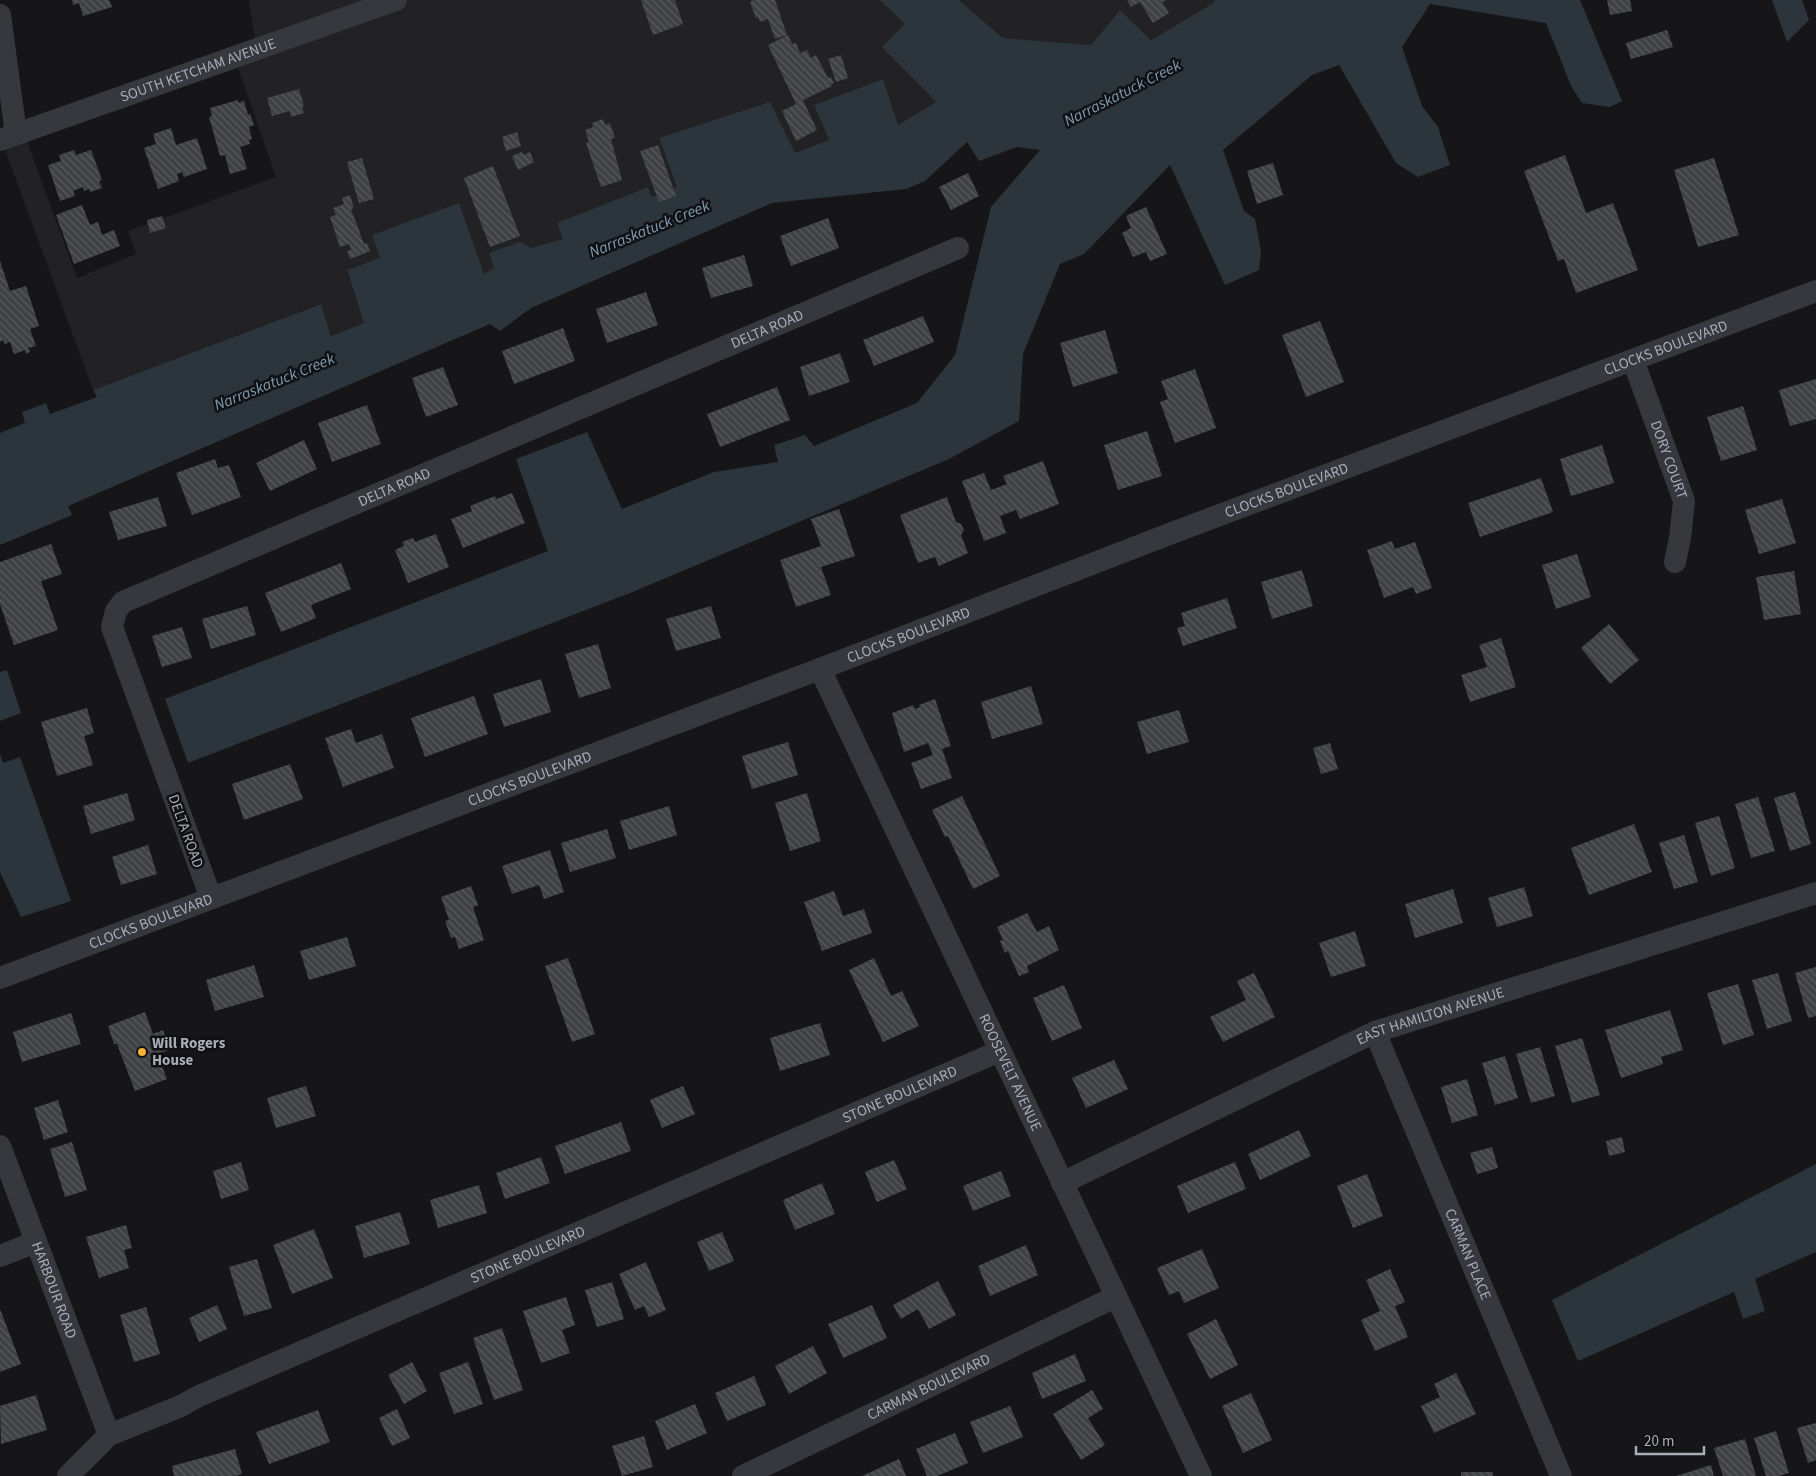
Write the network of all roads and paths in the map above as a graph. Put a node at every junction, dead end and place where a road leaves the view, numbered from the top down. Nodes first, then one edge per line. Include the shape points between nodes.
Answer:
1 (396, 0) edge
2 (0, 14) edge
3 (8, 137) edge
4 (958, 248) dead end
5 (1816, 291) edge
6 (1633, 360) junction
7 (1675, 562) dead end
8 (820, 669) junction
9 (1816, 893) edge
10 (211, 898) junction
11 (0, 978) edge
12 (1375, 1032) junction
13 (1000, 1051) junction
14 (0, 1146) edge
15 (1062, 1183) junction
16 (36, 1242) junction
17 (0, 1256) edge
18 (1115, 1297) junction
19 (109, 1435) junction
20 (68, 1476) edge
21 (743, 1476) edge
22 (1201, 1476) edge
23 (1561, 1476) edge

1 - 3 street, SOUTH KETCHAM AVENUE
2 - 3 street
4 - 10 street, DELTA ROAD via 123,602 116,611 112,627
5 - 6 street, CLOCKS BOULEVARD
6 - 7 street, DORY COURT via 1684,500
6 - 8 street, CLOCKS BOULEVARD
8 - 10 street, CLOCKS BOULEVARD
8 - 13 street, ROOSEVELT AVENUE
9 - 12 street, EAST HAMILTON AVENUE
10 - 11 street, CLOCKS BOULEVARD
12 - 15 street, EAST HAMILTON AVENUE
12 - 23 street, CARMAN PLACE
13 - 15 street, ROOSEVELT AVENUE
13 - 19 street, STONE BOULEVARD
14 - 16 street, HARBOUR ROAD
15 - 18 street, ROOSEVELT AVENUE
16 - 17 street
16 - 19 street, HARBOUR ROAD
18 - 21 street, CARMAN BOULEVARD
18 - 22 street, ROOSEVELT AVENUE
19 - 20 street, STONE BOULEVARD

